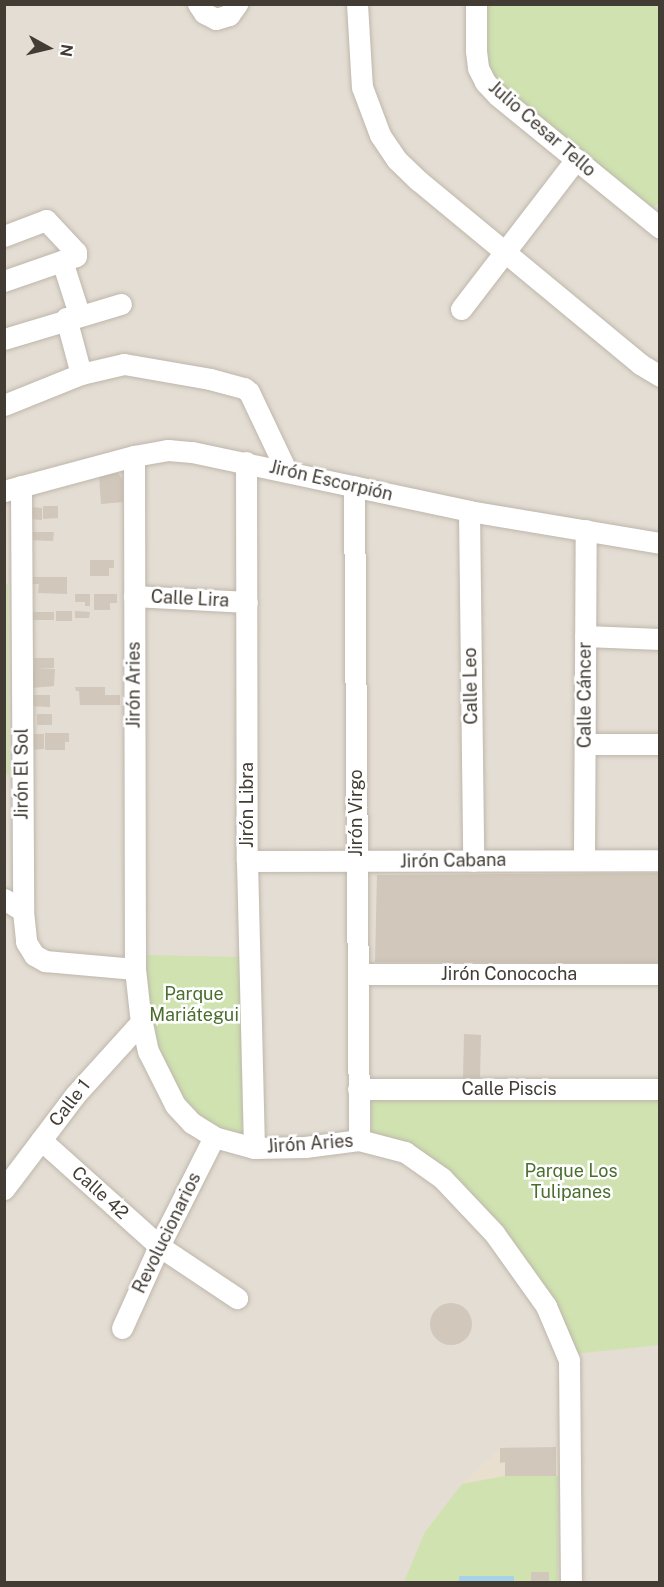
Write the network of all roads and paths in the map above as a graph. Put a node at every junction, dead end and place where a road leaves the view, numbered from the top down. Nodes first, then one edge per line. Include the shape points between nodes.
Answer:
1 (198, 4) edge
2 (237, 4) edge
3 (357, 4) edge
4 (476, 4) edge
5 (576, 159) junction
6 (660, 228) edge
7 (4, 236) edge
8 (505, 250) junction
9 (69, 259) junction
10 (4, 281) edge
11 (121, 304) dead end
12 (461, 309) dead end
13 (73, 316) junction
14 (4, 339) edge
15 (81, 374) junction
16 (660, 376) edge
17 (4, 405) edge
18 (134, 456) junction
19 (246, 462) junction
20 (286, 470) junction
21 (354, 486) junction
22 (13, 489) edge
23 (469, 511) junction
24 (586, 530) junction
25 (660, 543) edge
26 (134, 596) junction
27 (247, 602) junction
28 (585, 636) junction
29 (660, 639) edge
30 (585, 744) junction
31 (660, 744) edge
32 (14, 788) edge
33 (584, 860) junction
34 (660, 860) edge
35 (248, 861) junction
36 (473, 861) junction
37 (357, 862) junction
38 (4, 899) edge
39 (23, 911) junction
40 (135, 969) junction
41 (358, 974) junction
42 (660, 974) edge
43 (142, 1021) junction
44 (358, 1089) junction
45 (660, 1089) edge
46 (214, 1137) junction
47 (41, 1140) junction
48 (359, 1140) junction
49 (254, 1148) junction
50 (4, 1189) edge
51 (159, 1246) junction
52 (237, 1298) dead end
53 (122, 1328) dead end
54 (571, 1582) edge

1 - 2 street via 204,13 216,19 229,15
3 - 8 street via 362,87 380,135 397,160 419,181
4 - 5 street, Julio Cesar Tello via 476,51 485,82
5 - 6 street, Julio Cesar Tello
5 - 8 street
7 - 9 street via 46,220 76,252
8 - 12 street
8 - 16 street via 640,364
9 - 10 street
9 - 13 street
11 - 13 street
13 - 14 street
13 - 15 street
15 - 17 street
15 - 20 street via 133,364 244,388
18 - 19 street, Jirón Escorpión via 168,450
18 - 22 street, Jirón Escorpión
18 - 26 street, Jirón Aries
19 - 20 street, Jirón Escorpión
19 - 27 street, Jirón Libra
20 - 21 street, Jirón Escorpión
21 - 23 street, Jirón Escorpión
21 - 37 street, Jirón Virgo
22 - 32 street, Jirón El Sol
23 - 24 street, Jirón Escorpión
23 - 36 street, Calle Leo
24 - 25 street, Jirón Escorpión
24 - 28 street, Calle Cáncer
26 - 27 street, Calle Lira
26 - 40 street, Jirón Aries
27 - 35 street, Jirón Libra
28 - 29 street
28 - 30 street, Calle Cáncer
30 - 31 street
30 - 33 street, Calle Cáncer
32 - 39 street, Jirón El Sol
33 - 34 street, Jirón Cabana
33 - 36 street, Jirón Cabana
35 - 37 street, Jirón Cabana
35 - 49 street, Jirón Libra
36 - 37 street, Jirón Cabana
37 - 41 street, Jirón Virgo
38 - 39 street
39 - 40 street, Jirón El Sol via 26,942 41,960
40 - 43 street, Jirón Aries
41 - 42 street, Jirón Conococha
41 - 44 street, Jirón Virgo
43 - 46 street, Jirón Aries via 148,1052 175,1105 192,1123
43 - 47 street, Calle 1 via 83,1085
44 - 45 street, Calle Piscis
44 - 48 street, Jirón Virgo
46 - 49 street, Jirón Aries
46 - 51 street, Revolucionarios
47 - 50 street, Calle 1
47 - 51 street, Calle 42
48 - 49 street, Jirón Aries
48 - 54 street, Jirón Aries via 405,1152 442,1178 494,1233 557,1328 569,1360
51 - 52 street, Calle 42
51 - 53 street, Revolucionarios

